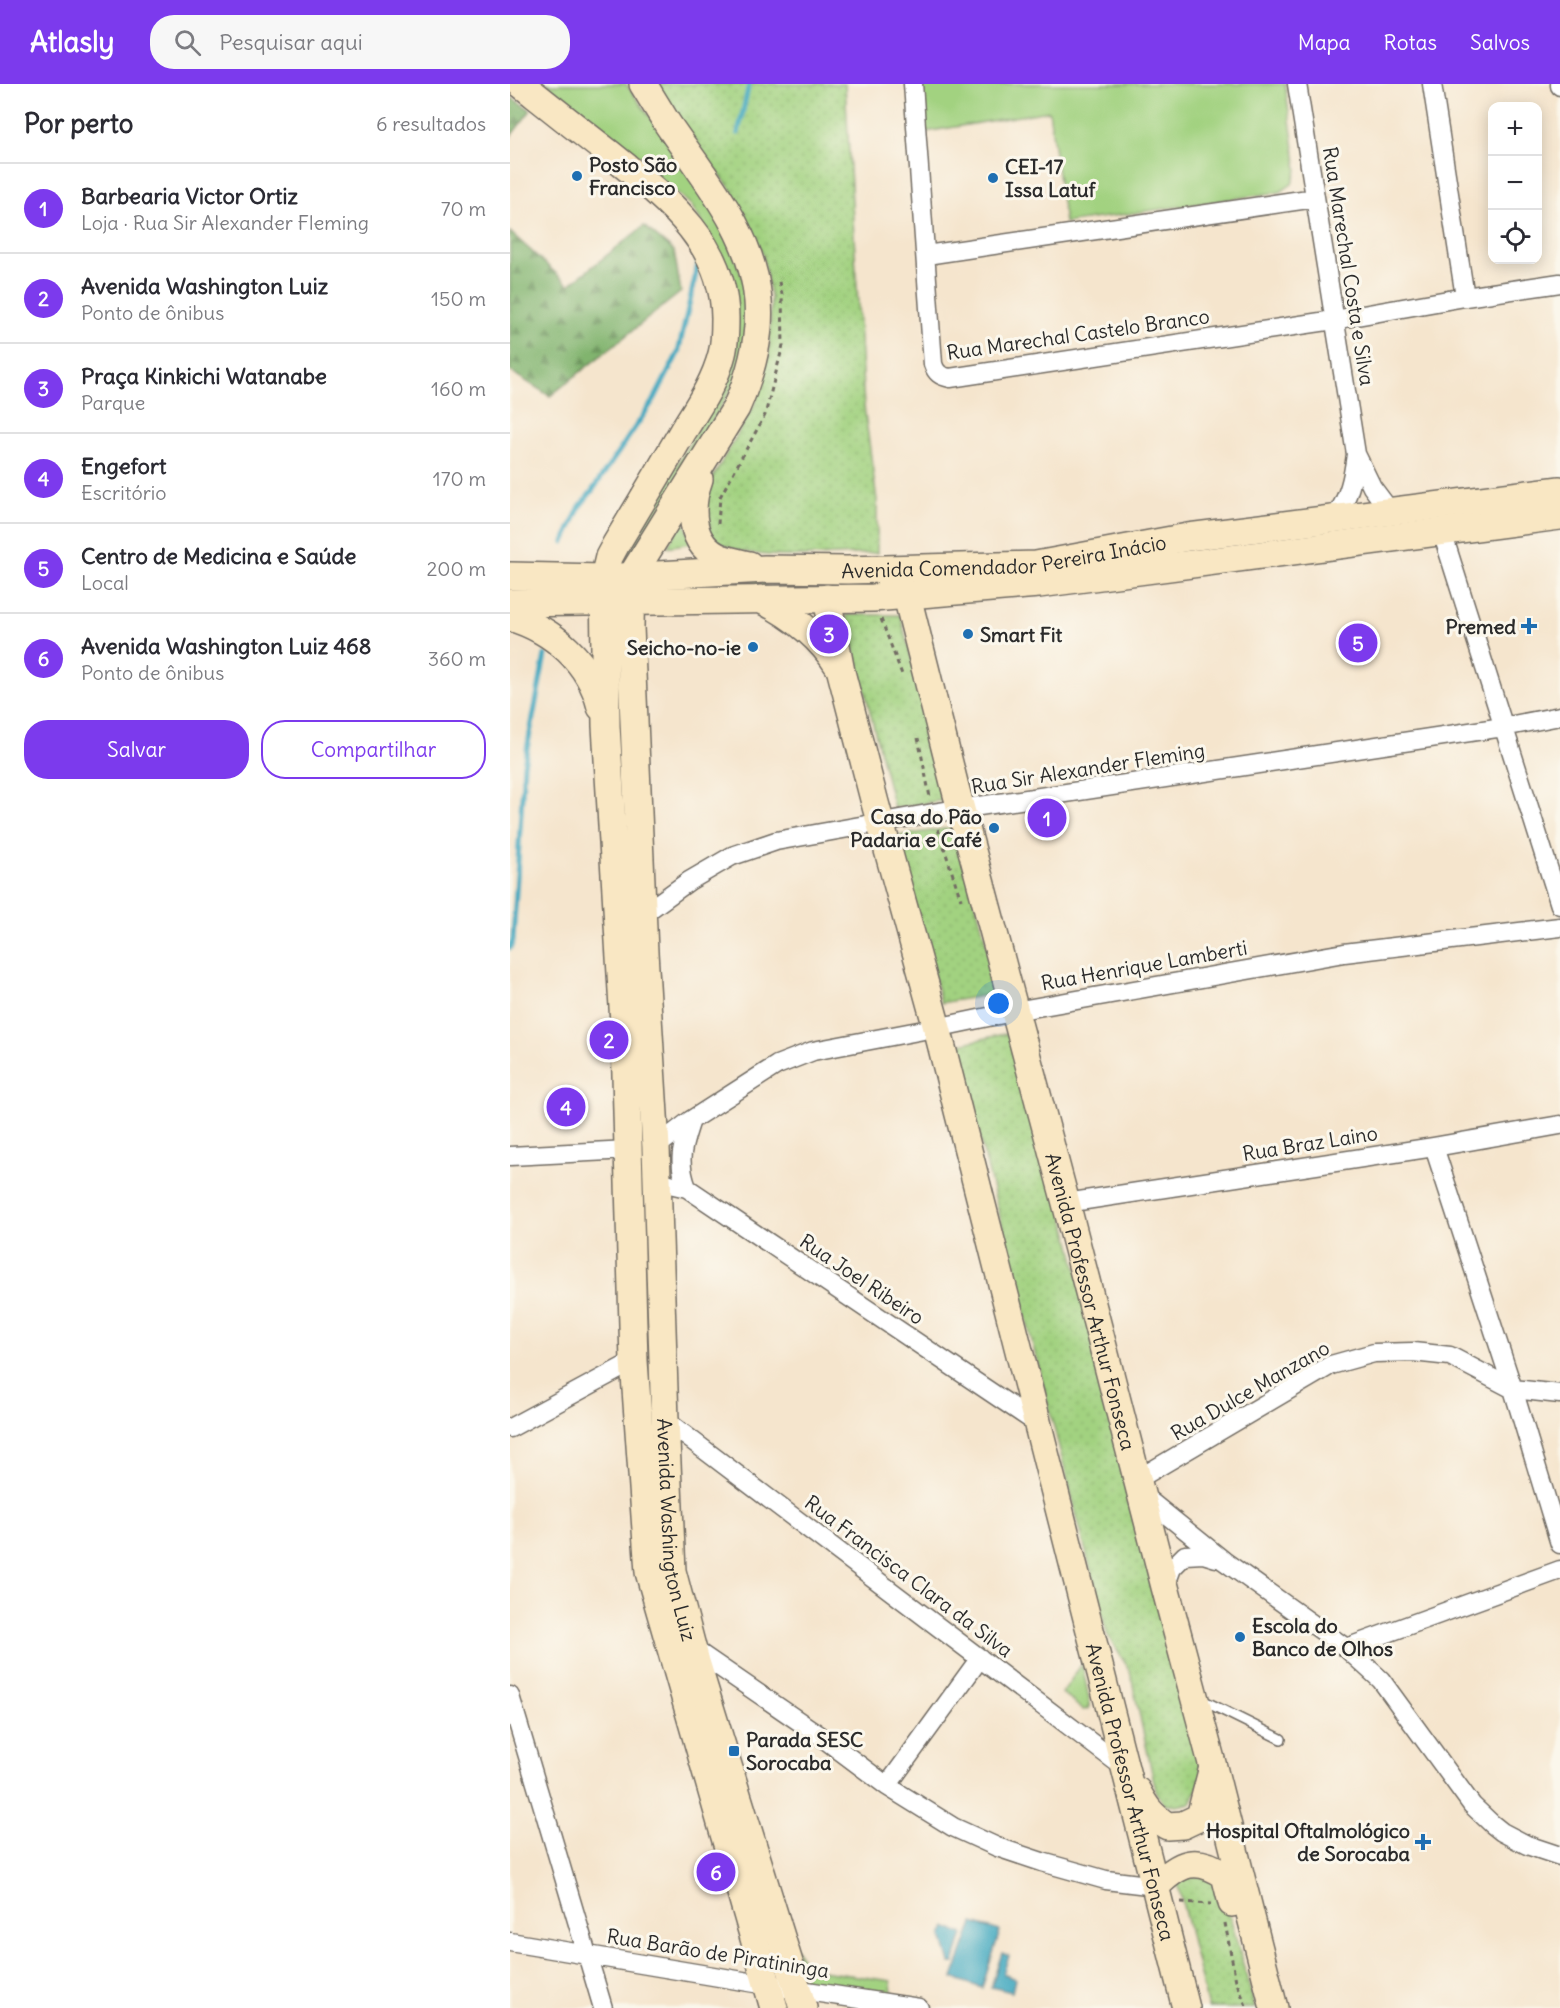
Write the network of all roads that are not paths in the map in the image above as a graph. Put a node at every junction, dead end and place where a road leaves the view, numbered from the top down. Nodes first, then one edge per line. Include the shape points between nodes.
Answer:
1 (521, 84) edge
2 (643, 84) edge
3 (913, 84) edge
4 (1297, 84) edge
5 (1432, 84) edge
6 (1315, 198) junction
7 (926, 255) junction
8 (1560, 283) edge
9 (1465, 297) junction
10 (1335, 320) junction
11 (707, 454) junction
12 (1356, 454) junction
13 (1560, 490) edge
14 (1378, 504) junction
15 (1560, 516) edge
16 (1335, 517) junction
17 (1442, 532) junction
18 (1347, 543) junction
19 (765, 569) junction
20 (847, 570) junction
21 (883, 570) junction
22 (510, 576) edge
23 (617, 589) junction
24 (906, 596) junction
25 (827, 598) junction
26 (759, 599) junction
27 (510, 603) edge
28 (510, 617) edge
29 (842, 672) junction
30 (1560, 716) edge
31 (606, 726) junction
32 (1503, 727) junction
33 (961, 810) junction
34 (880, 823) junction
35 (1560, 905) edge
36 (642, 915) junction
37 (1560, 927) edge
38 (1014, 1012) junction
39 (937, 1028) junction
40 (691, 1120) junction
41 (1560, 1125) edge
42 (656, 1147) junction
43 (1434, 1147) junction
44 (628, 1150) junction
45 (510, 1156) edge
46 (657, 1181) junction
47 (687, 1188) junction
48 (1066, 1203) junction
49 (634, 1361) junction
50 (1513, 1389) junction
51 (1560, 1394) edge
52 (665, 1420) junction
53 (1038, 1424) junction
54 (510, 1428) edge
55 (1139, 1487) junction
56 (1560, 1544) edge
57 (1224, 1561) junction
58 (1560, 1569) edge
59 (1165, 1587) junction
60 (692, 1648) junction
61 (1346, 1648) junction
62 (980, 1658) junction
63 (510, 1696) edge
64 (1194, 1696) junction
65 (1281, 1739) dead end
66 (1213, 1767) junction
67 (1126, 1768) junction
68 (887, 1786) junction
69 (1560, 1856) edge
70 (1156, 1886) junction
71 (510, 1942) edge
72 (587, 1954) junction
73 (771, 1996) edge
74 (801, 1999) edge
75 (603, 2008) edge
76 (920, 2008) edge
77 (1186, 2008) edge
78 (1269, 2008) edge
79 (1274, 2008) edge

1 - 23 main road via 657,192 686,220 703,243 719,277 724,303 722,354 711,384 609,557
2 - 11 main road via 732,219 752,269 758,301 757,339 747,383
3 - 7 street, Rua Marechal Castelo Branco
4 - 6 street, Rua Marechal Costa e Silva
5 - 9 street
6 - 7 street
6 - 10 street, Rua Marechal Costa e Silva
7 - 10 street, Rua Marechal Castelo Branco via 933,364 944,377
8 - 9 street
9 - 10 street
10 - 12 street, Rua Marechal Costa e Silva
11 - 19 main road via 694,492 697,534 706,548 720,558
11 - 23 main road
12 - 14 street, Rua Marechal Costa e Silva
12 - 16 street, Rua Marechal Costa e Silva via 1350,488
13 - 14 main road, Avenida Comendador Pereira Inácio
14 - 16 main road, Avenida Comendador Pereira Inácio
14 - 18 main road via 1370,523
15 - 17 main road, Avenida Comendador Pereira Inácio
16 - 21 main road, Avenida Comendador Pereira Inácio via 1188,537 1036,564
17 - 18 main road, Avenida Comendador Pereira Inácio
17 - 32 street
18 - 24 main road, Avenida Comendador Pereira Inácio via 1039,584
19 - 20 main road, Avenida Comendador Pereira Inácio
19 - 23 main road, Avenida Comendador Pereira Inácio
20 - 21 main road, Avenida Comendador Pereira Inácio
20 - 25 main road
21 - 24 main road
22 - 23 main road, Avenida Comendador Pereira Inácio
23 - 26 main road, Avenida Comendador Pereira Inácio
23 - 27 main road, Avenida Comendador Pereira Inácio
23 - 31 main road, Avenida Washington Luiz
23 - 36 main road, Avenida Washington Luiz
24 - 25 main road, Avenida Comendador Pereira Inácio
24 - 33 main road, Avenida Professor Arthur Fonseca
25 - 26 main road, Avenida Comendador Pereira Inácio
25 - 29 main road, Avenida Professor Arthur Fonseca
26 - 29 main road via 797,621
28 - 31 main road via 559,641 582,665 597,692
29 - 34 main road, Avenida Professor Arthur Fonseca
30 - 32 street, Rua Sir Alexander Fleming
31 - 44 main road, Avenida Washington Luiz
32 - 33 street, Rua Sir Alexander Fleming
32 - 35 street
33 - 34 street, Rua Sir Alexander Fleming
33 - 38 main road, Avenida Professor Arthur Fonseca
34 - 36 street, Rua Sir Alexander Fleming via 776,840 732,856
34 - 39 main road, Avenida Professor Arthur Fonseca
36 - 42 main road, Avenida Washington Luiz
37 - 38 street, Rua Henrique Lamberti via 1344,953
38 - 39 street, Rua Henrique Lamberti
38 - 48 main road, Avenida Professor Arthur Fonseca
39 - 40 street, Rua Henrique Lamberti via 813,1051 777,1065
39 - 53 main road, Avenida Professor Arthur Fonseca
40 - 42 street, Rua Henrique Lamberti
40 - 47 street via 682,1144 681,1171
41 - 43 street, Rua Braz Laino
42 - 46 main road, Avenida Washington Luiz
43 - 48 street, Rua Braz Laino
43 - 50 street
44 - 45 street
44 - 49 main road, Avenida Washington Luiz
46 - 47 street, Rua Joel Ribeiro
46 - 52 main road, Avenida Washington Luiz
47 - 53 street, Rua Joel Ribeiro
48 - 55 main road, Avenida Professor Arthur Fonseca
49 - 54 street
49 - 73 main road, Avenida Washington Luiz via 649,1572
50 - 51 street, Rua Dulce Manzano
50 - 55 street, Rua Dulce Manzano via 1450,1356 1374,1353 1331,1365
50 - 56 street
52 - 60 main road, Avenida Washington Luiz via 672,1571
52 - 62 street, Rua Francisca Clara da Silva
53 - 67 main road, Avenida Professor Arthur Fonseca
55 - 57 street
55 - 59 main road, Avenida Professor Arthur Fonseca
57 - 59 street via 1203,1554 1185,1555 1172,1568
57 - 61 street
58 - 61 street
59 - 64 main road, Avenida Professor Arthur Fonseca
60 - 68 street
60 - 74 main road, Avenida Washington Luiz
61 - 69 street via 1381,1680 1472,1805 1502,1832
62 - 67 street, Rua Francisca Clara da Silva
62 - 68 street
63 - 72 street
64 - 65 lane
64 - 66 main road, Avenida Professor Arthur Fonseca
66 - 67 main road via 1200,1817 1183,1825 1167,1826 1147,1810
66 - 79 main road, Avenida Professor Arthur Fonseca
67 - 70 main road, Avenida Professor Arthur Fonseca
68 - 70 street via 953,1827 997,1847 1106,1880
70 - 77 main road, Avenida Professor Arthur Fonseca
70 - 78 main road via 1171,1872 1190,1863 1211,1865 1225,1875 1250,1972
71 - 72 street, Rua Barão de Piratininga
72 - 73 street, Rua Barão de Piratininga
72 - 75 street
73 - 74 street, Rua Barão de Piratininga
74 - 76 street, Rua Barão de Piratininga

